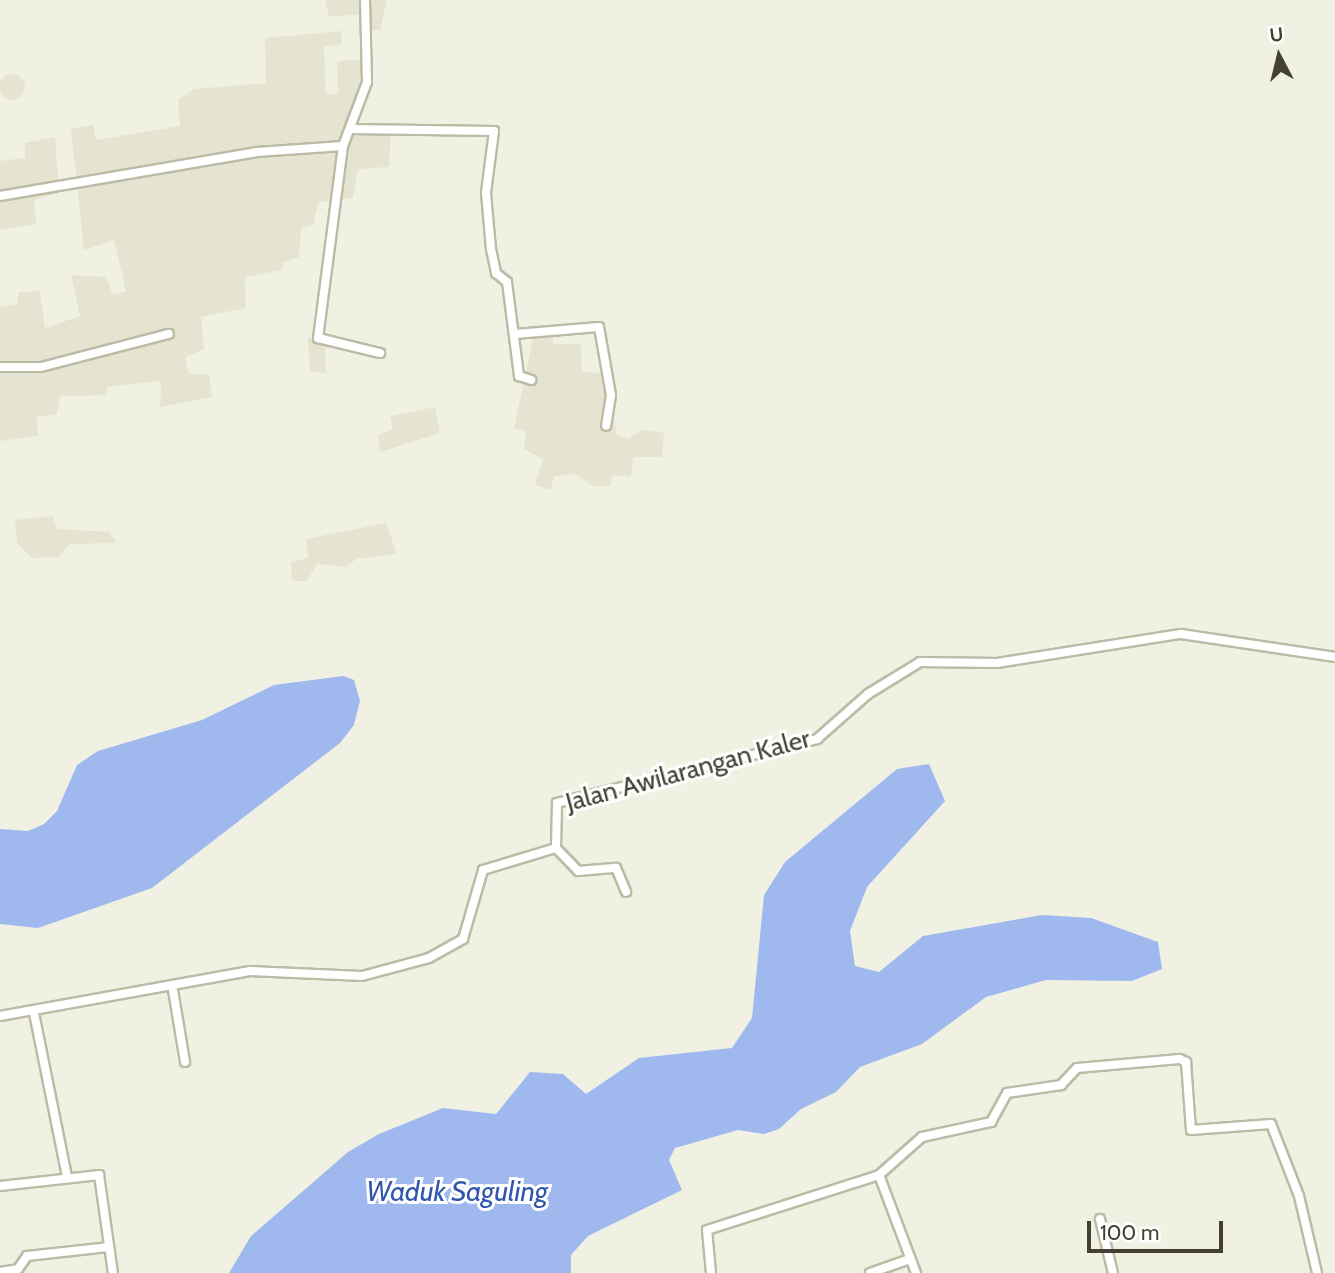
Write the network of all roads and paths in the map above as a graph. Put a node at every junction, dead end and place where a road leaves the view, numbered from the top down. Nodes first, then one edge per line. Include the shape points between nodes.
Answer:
1 (365, 0) edge
2 (351, 129) junction
3 (343, 146) junction
4 (0, 196) edge
5 (169, 334) dead end
6 (515, 334) junction
7 (380, 354) dead end
8 (0, 367) edge
9 (531, 380) dead end
10 (606, 426) dead end
11 (1335, 657) edge
12 (556, 848) junction
13 (626, 892) dead end
14 (173, 990) junction
15 (34, 1013) junction
16 (0, 1016) edge
17 (185, 1062) dead end
18 (879, 1175) junction
19 (67, 1176) junction
20 (0, 1186) edge
21 (1100, 1219) dead end
22 (108, 1247) junction
23 (911, 1259) junction
24 (0, 1272) edge
25 (113, 1273) edge
26 (711, 1273) edge
27 (870, 1273) edge
28 (916, 1273) edge
29 (1113, 1273) edge
30 (1317, 1273) edge

1 - 2 street via 367,82
2 - 3 street
2 - 6 street via 494,131 486,193 491,249 496,273 507,282
3 - 4 street via 257,152
3 - 7 street via 318,338
5 - 8 street via 41,367
6 - 9 street via 519,376
6 - 10 street via 600,328 611,400
11 - 12 street, Jalan Awilarangan Kaler via 1181,634 997,663 920,662 868,694 817,739 557,803
12 - 13 street via 578,871 616,868
12 - 14 street, Jalan Awilarangan Kaler via 482,870 464,939 429,958 362,976 250,971
14 - 15 street, Jalan Awilarangan Kaler
14 - 17 street
15 - 16 street, Jalan Awilarangan Kaler
15 - 19 street
18 - 23 street
18 - 26 street via 707,1230
18 - 30 street via 922,1136 991,1122 1007,1093 1061,1084 1077,1068 1180,1059 1186,1062 1191,1130 1271,1124 1299,1196
19 - 20 street
19 - 22 street via 99,1175
21 - 29 street
22 - 24 street via 27,1256 18,1269
22 - 25 street
23 - 27 street
23 - 28 street

